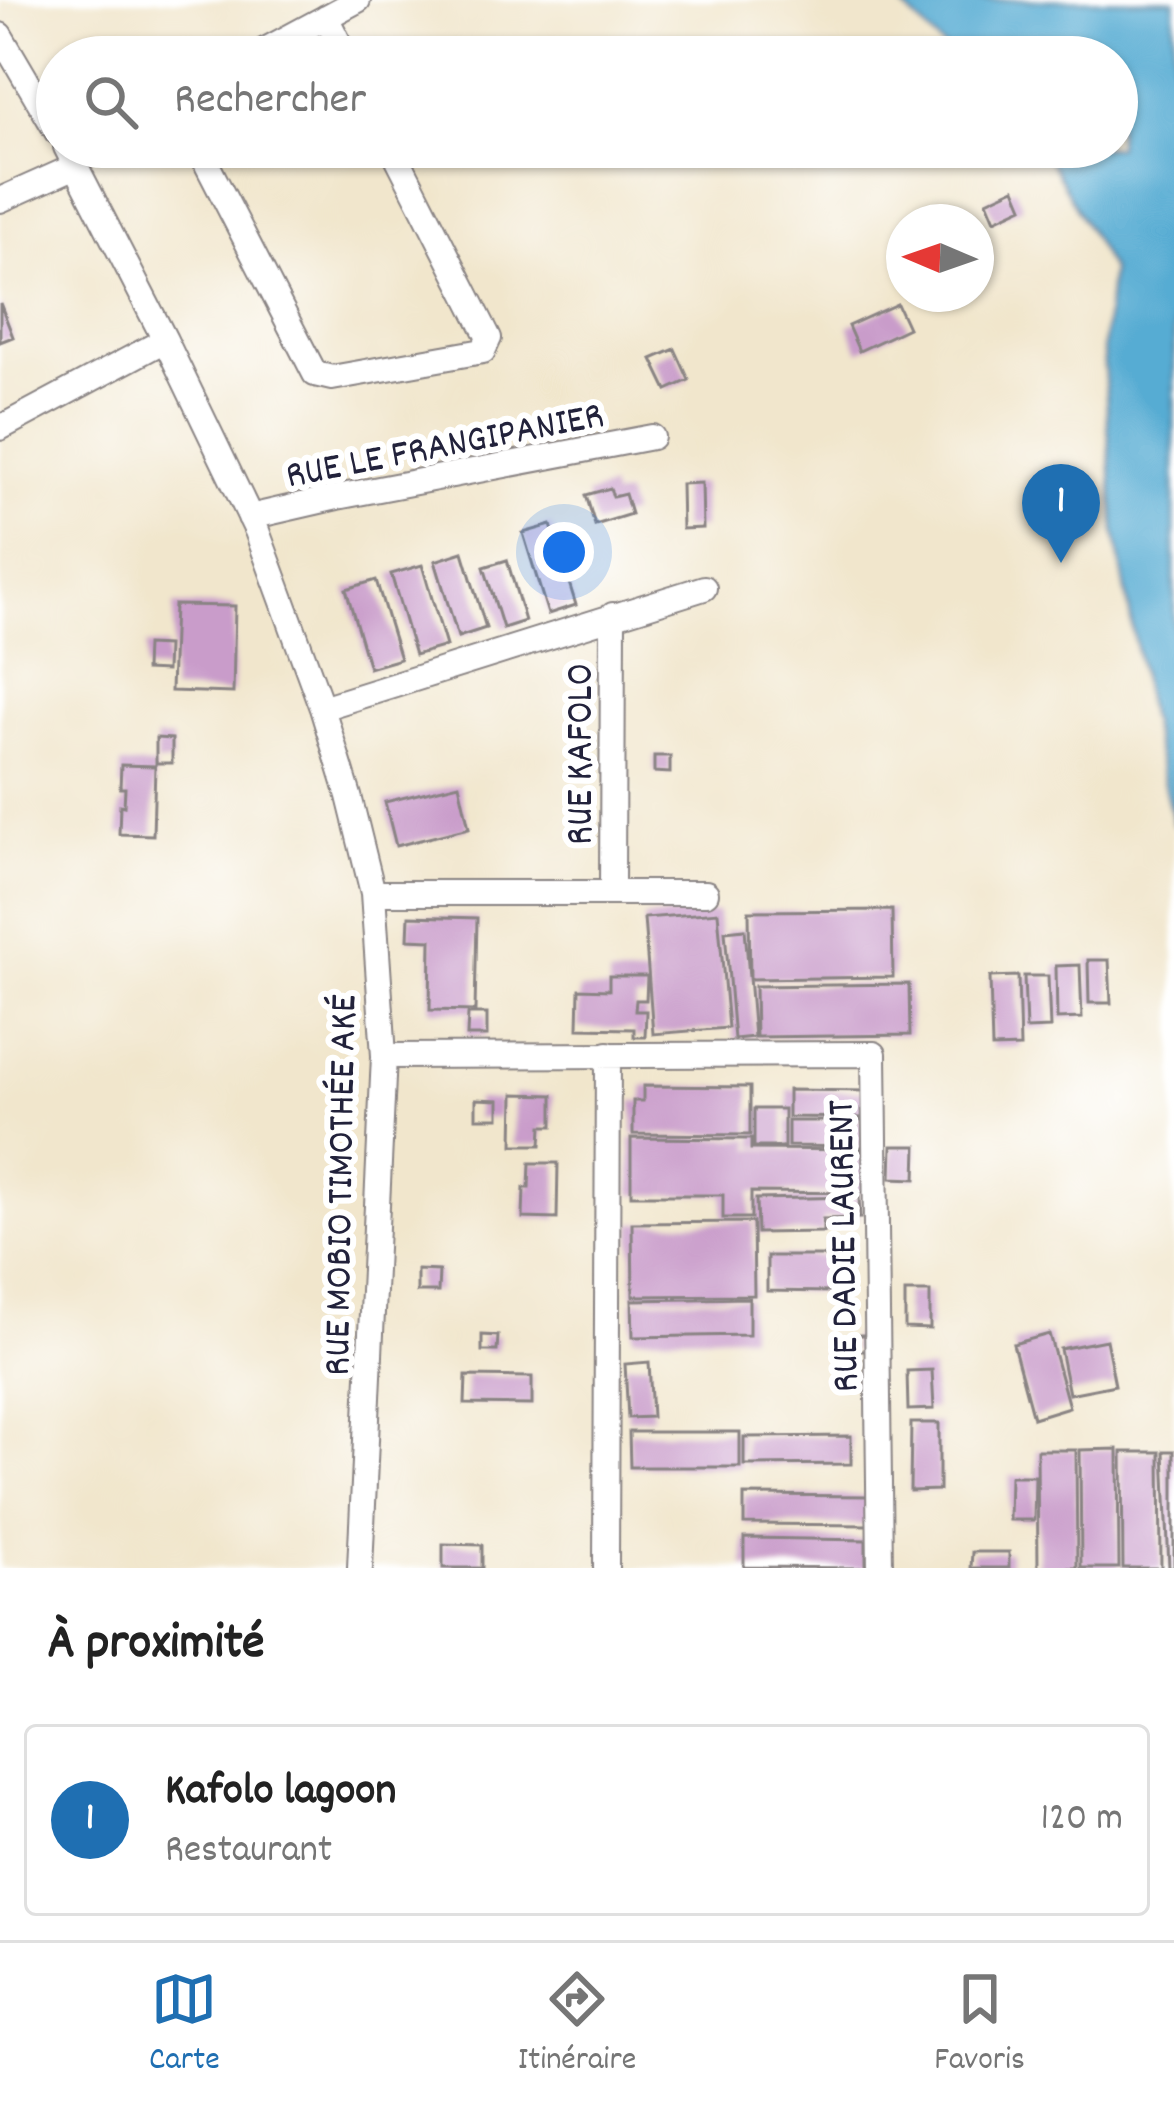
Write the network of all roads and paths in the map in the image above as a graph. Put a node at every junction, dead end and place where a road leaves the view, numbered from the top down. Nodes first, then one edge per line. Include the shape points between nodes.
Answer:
1 (358, 0) edge
2 (326, 17) junction
3 (0, 35) edge
4 (291, 36) edge
5 (336, 36) edge
6 (36, 96) edge
7 (51, 168) edge
8 (81, 168) edge
9 (209, 168) edge
10 (403, 168) edge
11 (0, 200) edge
12 (166, 340) junction
13 (0, 428) edge
14 (652, 437) dead end
15 (250, 518) junction
16 (704, 588) dead end
17 (613, 615) junction
18 (322, 708) junction
19 (612, 892) junction
20 (373, 893) junction
21 (706, 893) dead end
22 (608, 1054) junction
23 (384, 1056) junction
24 (360, 1568) edge
25 (606, 1568) edge
26 (880, 1568) edge

1 - 2 street
2 - 4 street
2 - 5 street
3 - 6 street
7 - 11 street
8 - 12 street, RUE MOBIO TIMOTHÉE AKÉ
9 - 10 street via 315,374 332,378 483,351 489,338
12 - 13 street
12 - 15 street, RUE MOBIO TIMOTHÉE AKÉ
14 - 15 street, RUE LE FRANGIPANIER
15 - 18 street, RUE MOBIO TIMOTHÉE AKÉ
16 - 17 street
17 - 18 street
17 - 19 street, RUE KAFOLO
18 - 20 street, RUE MOBIO TIMOTHÉE AKÉ
19 - 20 street
19 - 21 street
20 - 23 street, RUE MOBIO TIMOTHÉE AKÉ
22 - 23 street, RUE DADIE LAURENT
22 - 25 street
22 - 26 street, RUE DADIE LAURENT via 874,1054
23 - 24 street, RUE MOBIO TIMOTHÉE AKÉ

